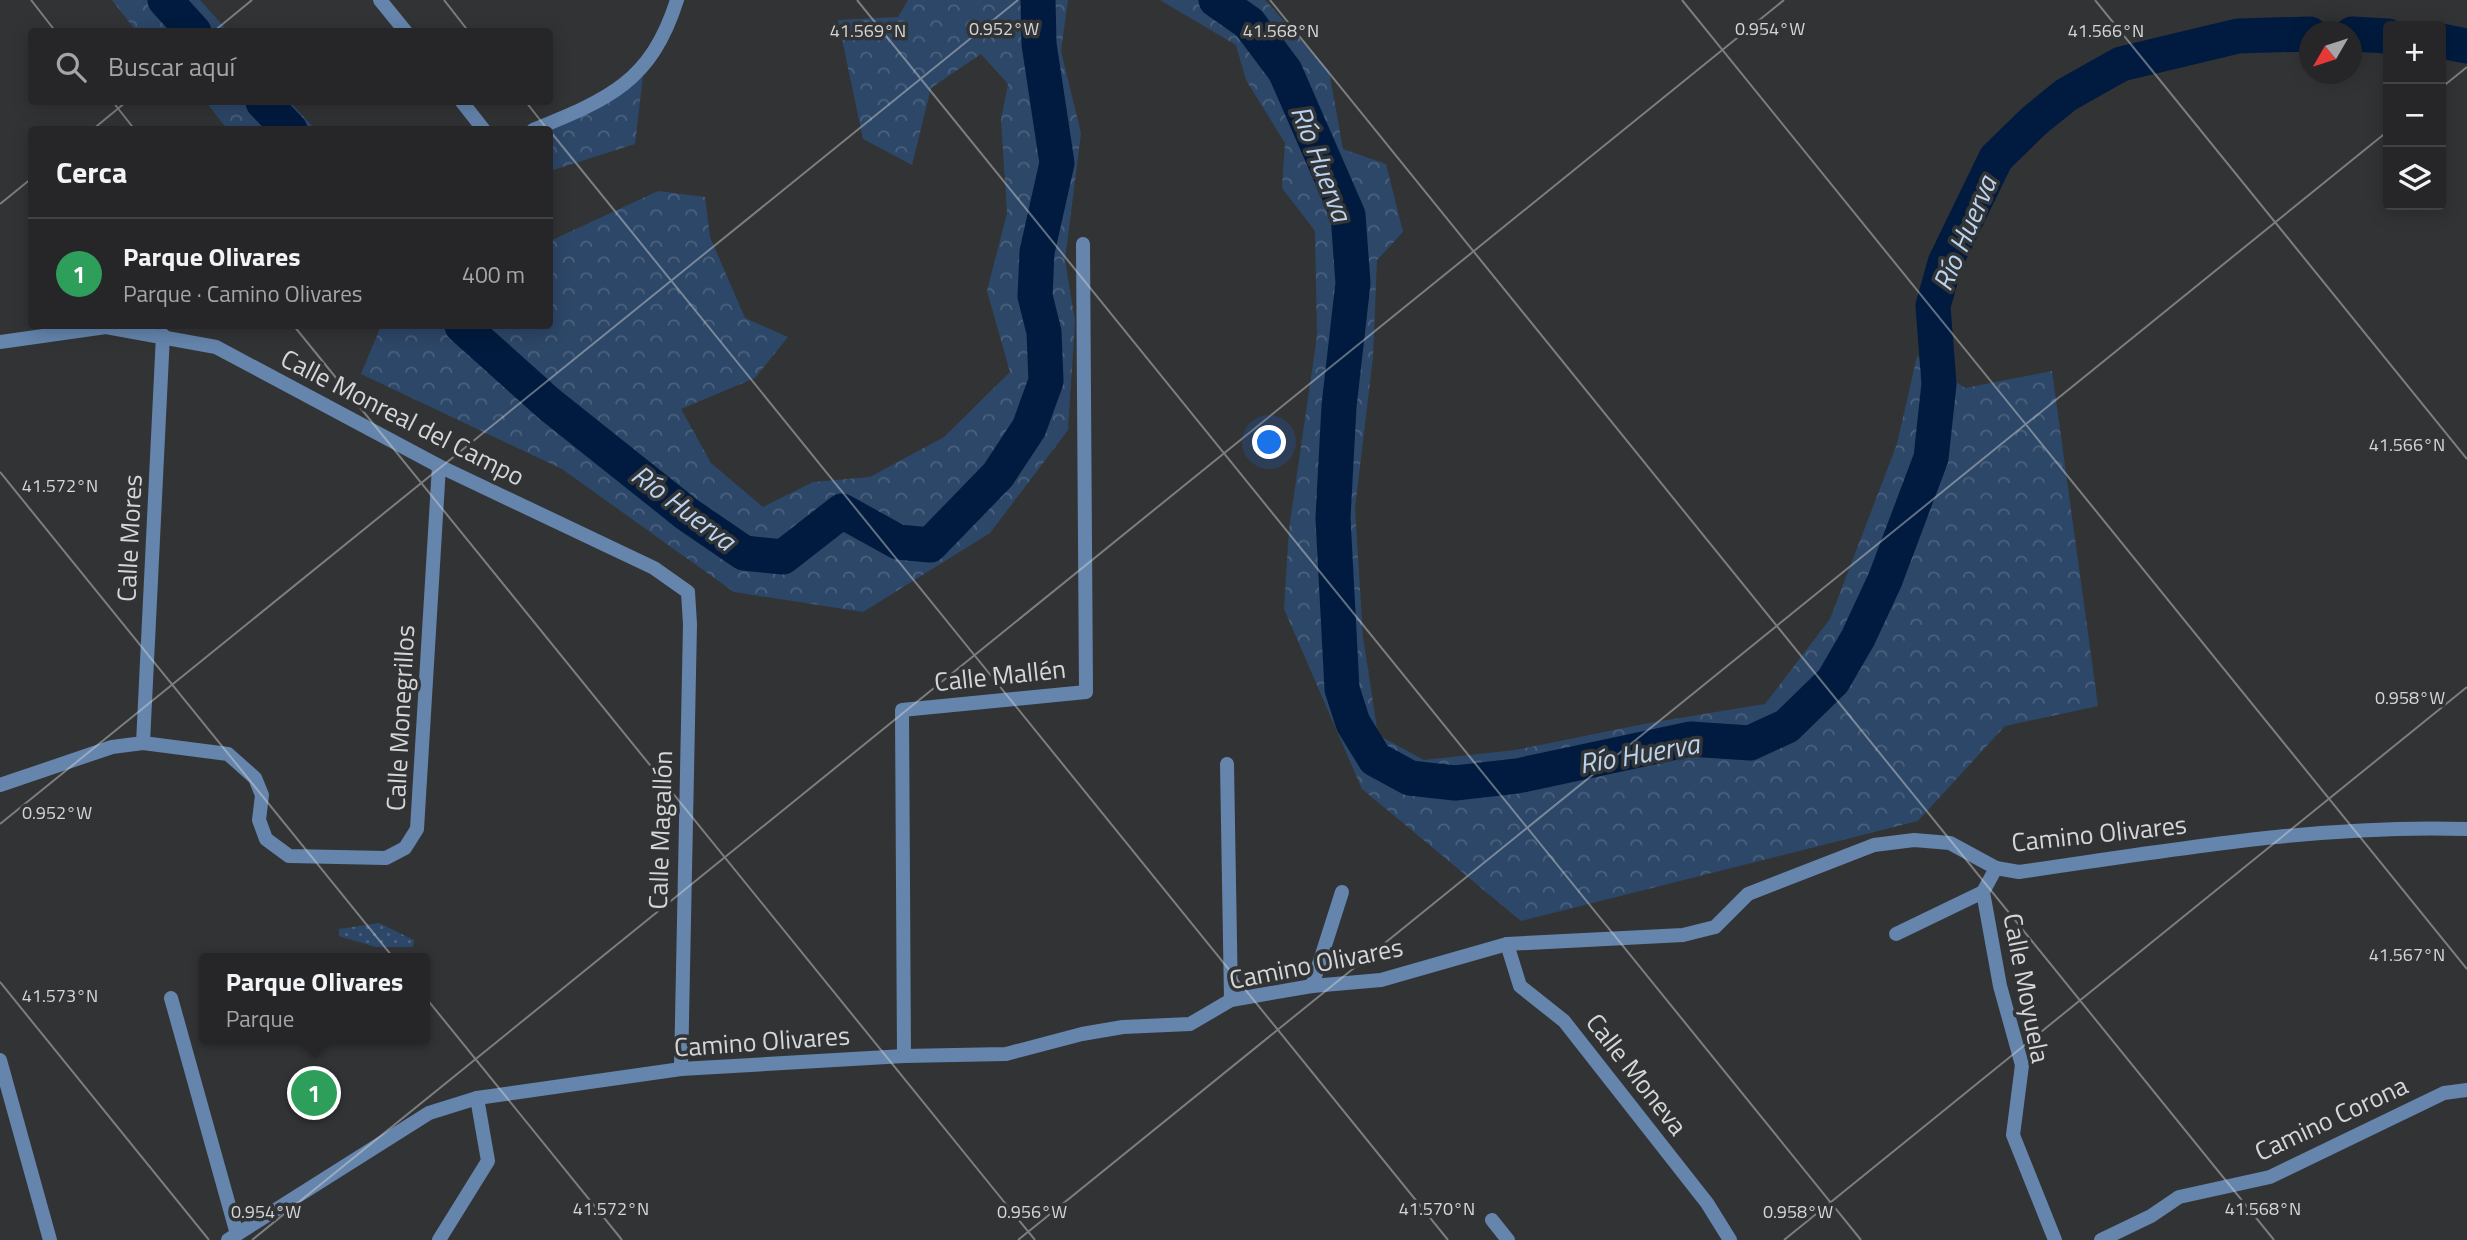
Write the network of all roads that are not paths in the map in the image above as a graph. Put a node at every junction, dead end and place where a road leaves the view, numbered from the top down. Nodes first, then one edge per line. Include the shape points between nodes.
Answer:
1 (380, 0) edge
2 (677, 0) edge
3 (403, 28) edge
4 (464, 105) edge
5 (481, 126) edge
6 (543, 126) edge
7 (1083, 244) dead end
8 (92, 329) edge
9 (120, 329) edge
10 (163, 335) junction
11 (0, 342) edge
12 (439, 466) junction
13 (688, 592) joint
14 (143, 744) junction
15 (1227, 764) dead end
16 (0, 785) edge
17 (2467, 829) edge
18 (1996, 868) junction
19 (1342, 892) dead end
20 (1983, 892) junction
21 (1896, 934) dead end
22 (1507, 944) junction
23 (1312, 986) junction
24 (171, 998) dead end
25 (1231, 1000) junction
26 (904, 1056) junction
27 (0, 1060) edge
28 (681, 1069) junction
29 (2467, 1090) edge
30 (477, 1098) junction
31 (1492, 1220) dead end
32 (232, 1237) edge
33 (50, 1240) edge
34 (439, 1240) edge
35 (1508, 1240) edge
36 (1730, 1240) edge
37 (2055, 1240) edge
38 (2101, 1240) edge

1 - 3 street
2 - 6 street via 668,28 644,68 594,105
4 - 5 street
7 - 26 street, Calle Mallén via 1086,692 902,710
8 - 11 street, Calle Monreal del Campo
9 - 10 street, Calle Monreal del Campo
10 - 12 street, Calle Monreal del Campo via 216,347
10 - 14 street, Calle Mores
12 - 13 street, Calle Monreal del Campo via 654,568
12 - 14 street, Calle Monegrillos via 418,829 405,848 386,858 289,856 267,839 259,820 262,795 255,778 228,754
13 - 28 street, Calle Magallón
14 - 16 street, Calle Monegrillos via 111,747
15 - 25 street
17 - 18 street, Camino Olivares via 2334,831 2019,872
18 - 20 street, Calle Moyuela
18 - 22 street, Camino Olivares via 1950,844 1914,840 1874,845 1748,894 1715,927 1683,935
19 - 23 street
20 - 21 street
20 - 37 street, Calle Moyuela via 2000,986 2022,1065 2013,1135
22 - 23 street, Camino Olivares via 1381,980
22 - 36 street, Calle Moneva via 1520,986 1564,1021 1707,1203
23 - 25 street, Camino Olivares
24 - 32 street
25 - 26 street, Camino Olivares via 1191,1024 1123,1027 1006,1054
26 - 28 street, Camino Olivares
27 - 33 street
28 - 30 street, Camino Olivares
29 - 38 street, Camino Corona via 2444,1093 2270,1177 2179,1198
30 - 32 street, Camino Olivares via 429,1113
30 - 34 street via 488,1161
31 - 35 street

